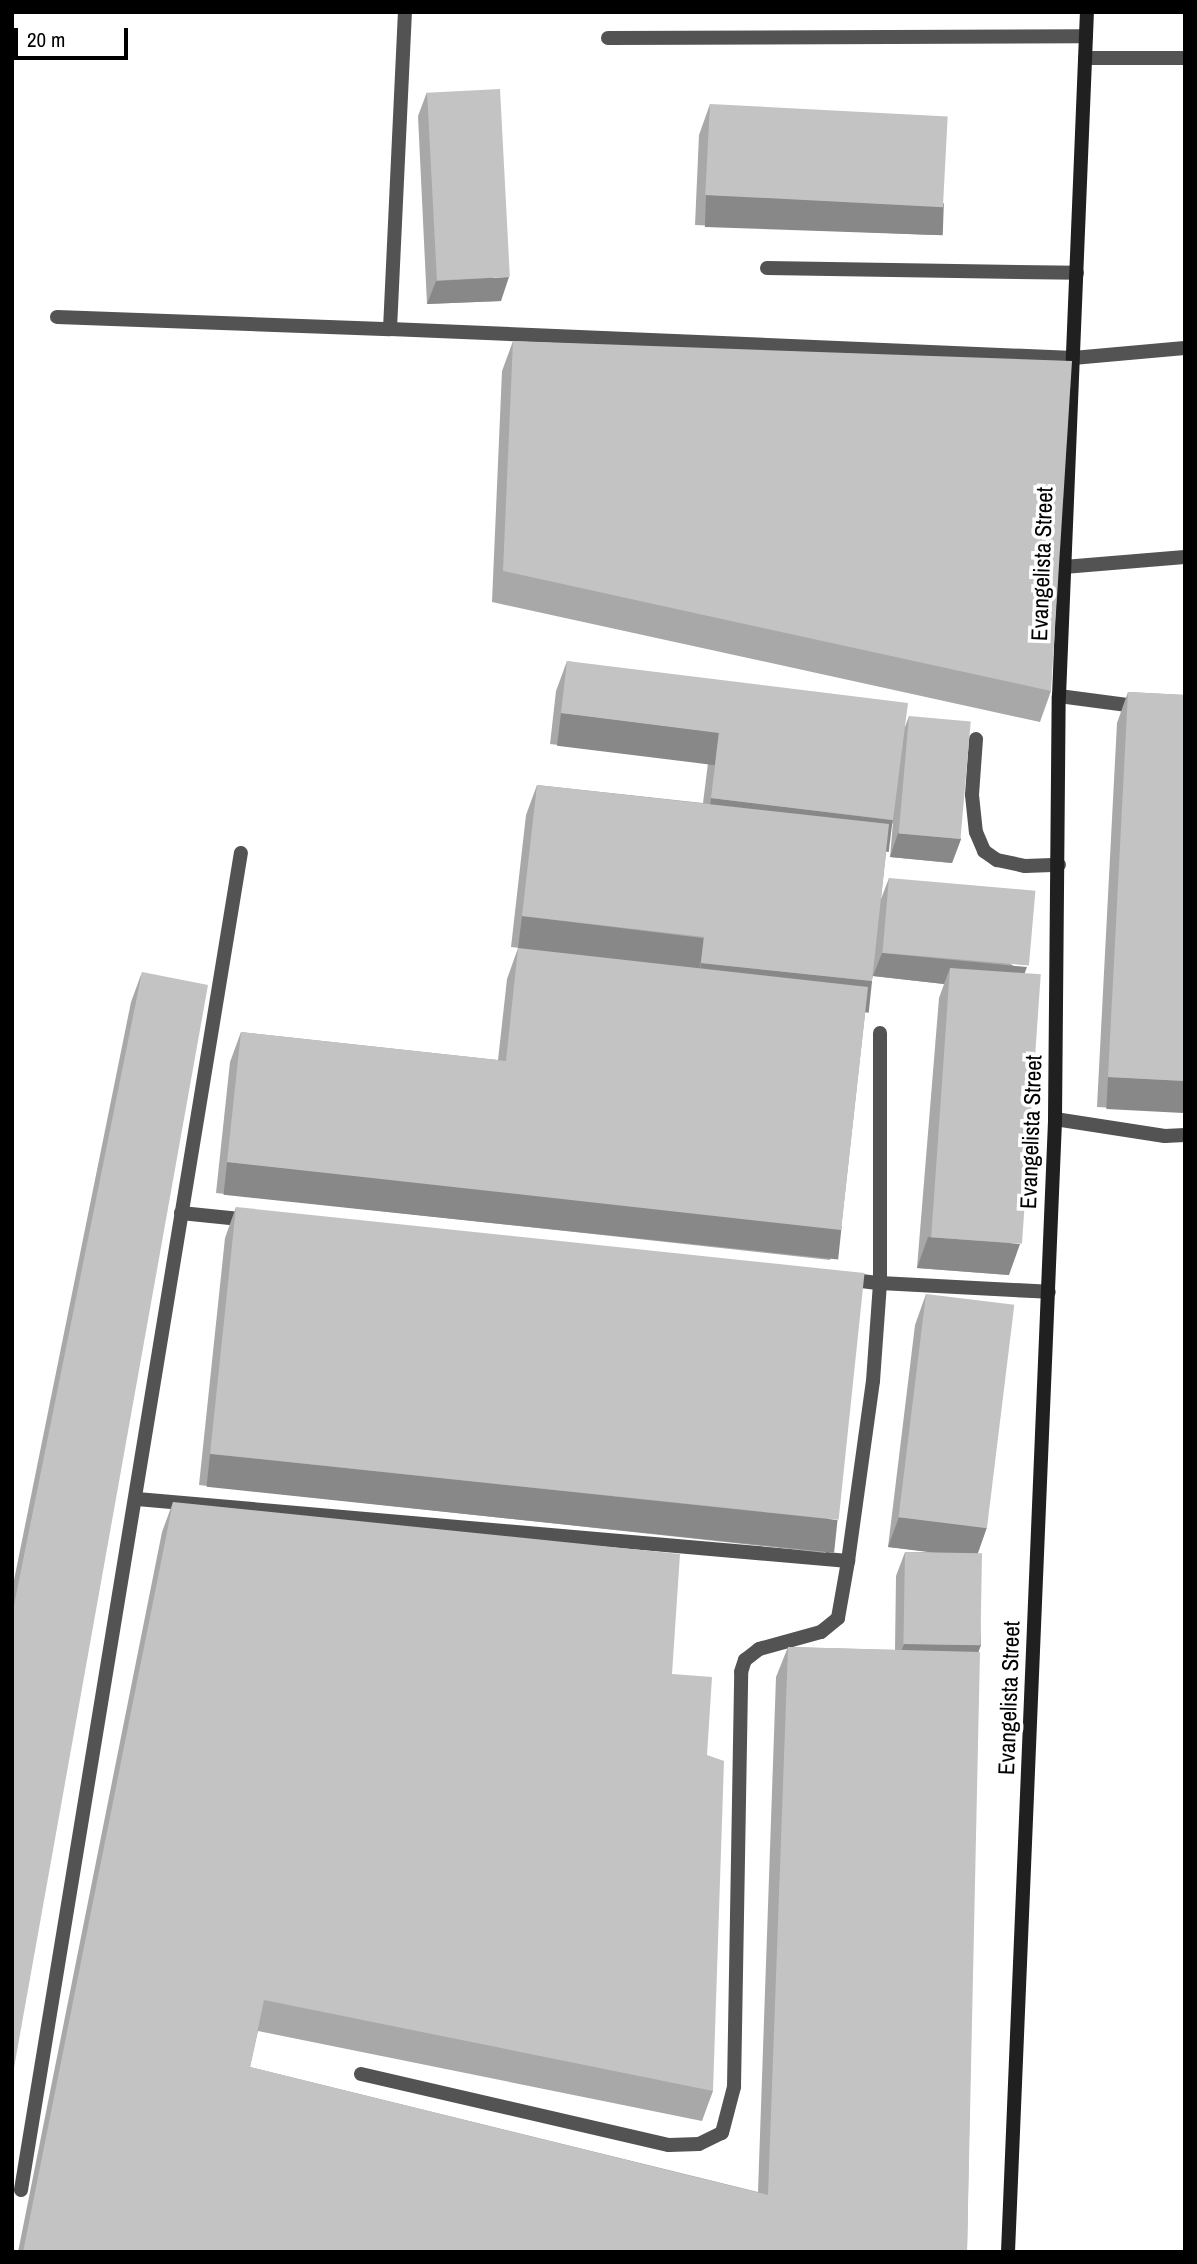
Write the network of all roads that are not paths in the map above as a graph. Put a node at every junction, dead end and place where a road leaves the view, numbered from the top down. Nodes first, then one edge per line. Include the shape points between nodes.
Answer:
1 (405, 12) edge
2 (1087, 12) edge
3 (1086, 36) junction
4 (608, 38) dead end
5 (1085, 58) junction
6 (1185, 58) edge
7 (767, 268) dead end
8 (1077, 273) junction
9 (57, 317) dead end
10 (390, 329) junction
11 (1185, 348) edge
12 (1073, 358) junction
13 (1185, 557) edge
14 (1065, 567) junction
15 (1059, 696) junction
16 (1159, 709) edge
17 (976, 739) dead end
18 (241, 852) dead end
19 (1059, 865) junction
20 (880, 1033) dead end
21 (1055, 1119) junction
22 (1185, 1135) edge
23 (181, 1213) junction
24 (264, 1221) edge
25 (825, 1278) edge
26 (880, 1283) junction
27 (1049, 1292) junction
28 (137, 1499) junction
29 (848, 1561) junction
30 (361, 2074) dead end
31 (21, 2190) dead end
32 (1008, 2252) edge

1 - 10 street
2 - 3 main road, Evangelista Street
3 - 4 street
3 - 5 main road, Evangelista Street
5 - 6 street
5 - 8 main road, Evangelista Street
7 - 8 street
8 - 12 main road, Evangelista Street
9 - 10 street
10 - 12 street
11 - 12 street
12 - 14 main road, Evangelista Street
13 - 14 street
14 - 15 main road, Evangelista Street
15 - 16 street
15 - 19 main road, Evangelista Street
17 - 19 street via 972,795 976,832 984,851 997,860 1025,866
18 - 23 street
19 - 21 main road, Evangelista Street
20 - 26 street
21 - 22 street
21 - 27 main road, Evangelista Street
23 - 24 street
23 - 28 street
25 - 26 street
26 - 27 street
26 - 29 street via 873,1381
27 - 32 main road, Evangelista Street
28 - 29 street
28 - 31 street
29 - 30 street via 838,1618 821,1632 760,1649 745,1660 741,1672 734,2087 722,2133 699,2144 669,2145

